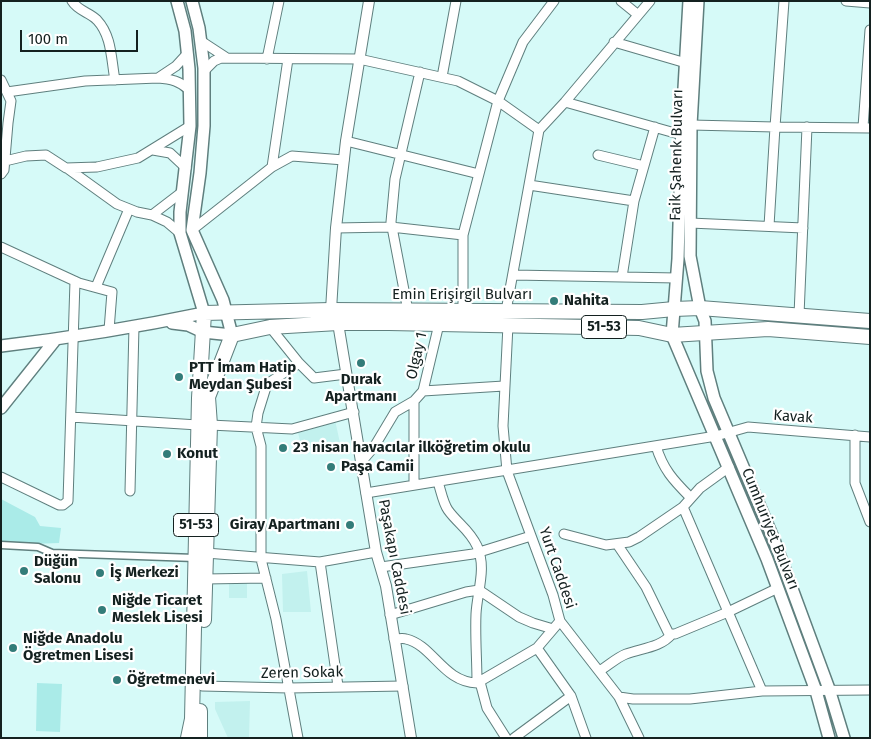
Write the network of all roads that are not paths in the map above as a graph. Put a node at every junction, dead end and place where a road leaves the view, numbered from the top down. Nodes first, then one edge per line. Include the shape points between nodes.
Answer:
1 (72, 1) edge
2 (177, 1) edge
3 (192, 1) edge
4 (279, 1) edge
5 (369, 1) edge
6 (456, 1) edge
7 (554, 1) edge
8 (621, 1) edge
9 (650, 1) edge
10 (689, 1) edge
11 (698, 1) edge
12 (784, 1) edge
13 (846, 1) edge
14 (870, 3) edge
15 (638, 14) junction
16 (870, 30) edge
17 (201, 41) junction
18 (614, 42) junction
19 (187, 54) junction
20 (227, 58) junction
21 (267, 59) junction
22 (288, 59) junction
23 (358, 59) junction
24 (686, 63) junction
25 (204, 72) junction
26 (420, 72) junction
27 (442, 77) junction
28 (158, 78) junction
29 (1, 80) edge
30 (116, 80) junction
31 (189, 90) junction
32 (7, 92) junction
33 (498, 101) junction
34 (565, 102) junction
35 (692, 125) junction
36 (190, 126) junction
37 (775, 126) junction
38 (655, 127) junction
39 (807, 127) junction
40 (866, 128) edge
41 (539, 130) junction
42 (682, 135) junction
43 (346, 141) junction
44 (153, 150) junction
45 (401, 155) junction
46 (598, 155) dead end
47 (344, 160) junction
48 (5, 161) junction
49 (644, 166) junction
50 (272, 167) junction
51 (66, 168) junction
52 (186, 168) junction
53 (1, 174) edge
54 (479, 174) junction
55 (529, 185) junction
56 (182, 192) junction
57 (634, 201) junction
58 (129, 209) junction
59 (152, 215) junction
60 (690, 223) junction
61 (769, 226) junction
62 (336, 228) junction
63 (391, 228) junction
64 (802, 228) junction
65 (192, 230) junction
66 (180, 233) junction
67 (463, 235) junction
68 (1, 247) edge
69 (513, 275) junction
70 (622, 277) junction
71 (677, 278) junction
72 (75, 281) junction
73 (96, 287) junction
74 (674, 308) junction
75 (700, 308) junction
76 (331, 310) junction
77 (408, 311) junction
78 (463, 311) junction
79 (226, 312) junction
80 (204, 313) junction
81 (799, 315) junction
82 (507, 318) junction
83 (870, 320) edge
84 (160, 322) junction
85 (338, 323) junction
86 (439, 324) junction
87 (134, 326) junction
88 (270, 327) junction
89 (110, 330) junction
90 (203, 332) junction
91 (705, 334) junction
92 (232, 335) junction
93 (672, 335) junction
94 (72, 336) junction
95 (870, 337) edge
96 (53, 339) junction
97 (1, 346) edge
98 (299, 363) junction
99 (346, 374) junction
100 (504, 386) junction
101 (423, 391) junction
102 (1, 396) edge
103 (414, 401) junction
104 (1, 408) edge
105 (354, 412) junction
106 (71, 417) junction
107 (131, 421) junction
108 (204, 425) junction
109 (256, 428) junction
110 (729, 432) junction
111 (855, 435) junction
112 (716, 436) junction
113 (870, 437) edge
114 (656, 446) junction
115 (362, 461) junction
116 (728, 467) junction
117 (507, 471) junction
118 (1, 477) edge
119 (438, 482) junction
120 (414, 485) junction
121 (130, 491) dead end
122 (366, 493) junction
123 (690, 497) junction
124 (683, 507) junction
125 (870, 522) edge
126 (564, 534) dead end
127 (531, 536) junction
128 (617, 544) junction
129 (1, 545) edge
130 (376, 552) junction
131 (479, 552) junction
132 (201, 555) junction
133 (261, 558) junction
134 (320, 562) junction
135 (381, 567) junction
136 (266, 578) junction
137 (205, 579) junction
138 (778, 588) junction
139 (479, 590) junction
140 (728, 612) junction
141 (390, 614) junction
142 (560, 621) junction
143 (553, 629) junction
144 (672, 634) junction
145 (394, 639) junction
146 (538, 648) junction
147 (599, 671) junction
148 (478, 682) junction
149 (202, 686) junction
150 (338, 686) junction
151 (403, 686) junction
152 (289, 688) junction
153 (829, 689) junction
154 (870, 690) edge
155 (762, 691) junction
156 (816, 691) junction
157 (571, 696) junction
158 (619, 697) junction
159 (188, 738) edge
160 (200, 738) edge
161 (298, 738) edge
162 (411, 738) edge
163 (506, 738) edge
164 (514, 738) edge
165 (586, 738) edge
166 (639, 738) edge
167 (830, 738) edge
168 (844, 738) edge

1 - 30 street via 75,7 96,18 105,32
2 - 19 main road
3 - 17 main road
4 - 21 street
5 - 23 street
6 - 27 street
7 - 33 street via 523,42
8 - 15 street
9 - 15 street
10 - 24 main road, Faik Şahenk Bulvarı
11 - 35 main road, Faik Şahenk Bulvarı
12 - 37 street
13 - 14 street
15 - 18 street
16 - 40 street
17 - 20 street
17 - 25 main road
18 - 24 street
18 - 34 street
19 - 28 street
19 - 31 main road
20 - 21 street
20 - 25 street via 214,62
21 - 22 street
22 - 23 street
22 - 50 street
23 - 26 street
23 - 43 street
24 - 42 main road, Faik Şahenk Bulvarı
25 - 65 main road via 204,126
26 - 27 street
26 - 45 street
27 - 33 street via 458,81
28 - 30 street
28 - 31 street via 175,80
29 - 32 street
30 - 32 street via 84,81
31 - 36 main road
32 - 48 street via 11,101
33 - 41 street
33 - 54 street
34 - 38 street
34 - 41 street
35 - 37 street
35 - 60 main road, Faik Şahenk Bulvarı
36 - 44 street
36 - 52 main road
37 - 39 street
37 - 61 street
38 - 42 street
38 - 49 street
39 - 40 street
39 - 64 street
41 - 55 street, Yurt Caddesi
42 - 71 main road, Faik Şahenk Bulvarı
43 - 45 street
43 - 47 street
44 - 51 street via 138,158 97,167
44 - 52 street via 170,153
45 - 54 street
45 - 63 street via 395,178
46 - 49 street
47 - 50 street via 292,156
47 - 62 street
48 - 51 street via 46,155
48 - 53 street
49 - 57 street
50 - 65 street
51 - 58 street
52 - 56 main road
54 - 67 street
55 - 57 street
55 - 69 street, Yurt Caddesi
56 - 59 street
56 - 66 main road
57 - 70 street
58 - 59 street
58 - 73 street
59 - 66 street
60 - 61 street
60 - 75 main road, Faik Şahenk Bulvarı via 690,256
61 - 64 street
62 - 63 street
62 - 76 street
63 - 67 street
63 - 77 street
64 - 81 street
65 - 79 main road
66 - 80 main road
67 - 78 street
68 - 72 street
69 - 70 street
69 - 82 street, Yurt Caddesi
70 - 71 street
71 - 74 main road, Faik Şahenk Bulvarı
72 - 73 street
72 - 94 street
73 - 89 street via 112,292
74 - 75 main road, Emin Erişirgil Bulvarı / 51-53
74 - 82 main road, Emin Erişirgil Bulvarı / 51-53
74 - 93 main road, Faik Şahenk Bulvarı
75 - 81 main road, Emin Erişirgil Bulvarı / 51-53
75 - 91 main road, Faik Şahenk Bulvarı
76 - 77 main road, Emin Erişirgil Bulvarı / 51-53
76 - 79 main road, Emin Erişirgil Bulvarı / 51-53
77 - 78 main road, Emin Erişirgil Bulvarı / 51-53
78 - 82 main road, Emin Erişirgil Bulvarı / 51-53
79 - 80 main road, Emin Erişirgil Bulvarı / 51-53
79 - 92 main road
80 - 84 main road
80 - 90 main road, 51-53
81 - 83 main road, Emin Erişirgil Bulvarı / 51-53
82 - 86 main road, Emin Erişirgil Bulvarı / 51-53
82 - 93 main road, Emin Erişirgil Bulvarı / 51-53 via 639,328
82 - 100 street, Yurt Caddesi
84 - 87 main road
84 - 90 main road via 188,325
85 - 86 main road, Emin Erişirgil Bulvarı / 51-53
85 - 88 main road, Emin Erişirgil Bulvarı / 51-53
85 - 99 street, Paşakapı Caddesi
86 - 101 street, Olgay 1
87 - 89 main road
87 - 107 street
88 - 92 main road, Emin Erişirgil Bulvarı / 51-53
88 - 98 street
89 - 94 main road
90 - 92 main road
90 - 108 main road, 51-53
91 - 93 main road, Emin Erişirgil Bulvarı / 51-53
91 - 95 main road, Emin Erişirgil Bulvarı / 51-53 via 768,330
91 - 110 main road, Cumhuriyet Bulvarı via 707,371 714,398
92 - 108 main road, 51-53 via 208,397
93 - 112 main road, Cumhuriyet Bulvarı
94 - 96 main road
94 - 106 street
96 - 97 main road
96 - 102 main road
96 - 104 main road
98 - 99 street via 314,378
98 - 109 street via 267,384
99 - 105 street, Paşakapı Caddesi
100 - 101 street
100 - 117 street, Yurt Caddesi
101 - 103 street, Olgay 1
103 - 115 street, Olgay 1 via 395,412
103 - 120 street
105 - 109 street via 292,429
105 - 115 street, Paşakapı Caddesi
106 - 107 street
106 - 118 street via 66,503 59,505
107 - 108 street
107 - 121 street
108 - 109 street
108 - 132 main road, 51-53
109 - 133 street via 261,446
110 - 111 street, Kavak via 748,427
110 - 112 street, Kavak
110 - 153 main road, Cumhuriyet Bulvarı via 774,540
111 - 113 street, Kavak
111 - 125 street via 855,483
112 - 114 street, Kavak
112 - 116 main road, Cumhuriyet Bulvarı
114 - 117 street, Kavak
114 - 123 street via 668,475
115 - 122 street, Paşakapı Caddesi
116 - 123 street
116 - 138 main road, Cumhuriyet Bulvarı
117 - 119 street, Kavak
117 - 127 street, Yurt Caddesi
119 - 120 street, Kavak
119 - 131 street via 446,507 467,529
120 - 122 street, Kavak
122 - 130 street, Paşakapı Caddesi
123 - 124 street
124 - 128 street via 640,537
124 - 140 street
126 - 128 street via 606,545
127 - 131 street
127 - 142 street, Yurt Caddesi
128 - 144 street via 646,587 669,634
129 - 132 street via 38,547 58,553
130 - 134 street
130 - 135 street, Paşakapı Caddesi
131 - 135 street
131 - 139 street via 482,582
132 - 133 street
132 - 137 main road, 51-53
132 - 159 main road, 51-53 via 192,719
133 - 134 street
133 - 136 street
134 - 150 street
135 - 141 street, Paşakapı Caddesi
136 - 137 street
136 - 152 street
137 - 149 main road, 51-53
138 - 140 street
138 - 156 main road, Cumhuriyet Bulvarı
139 - 141 street
139 - 143 street via 519,617
139 - 148 street via 476,613
140 - 144 street
140 - 155 street
141 - 145 street, Paşakapı Caddesi
142 - 143 street
142 - 147 street, Yurt Caddesi
143 - 146 street
144 - 147 street via 659,644 623,655
145 - 148 street via 407,639 417,644 456,678 467,683
145 - 151 street, Paşakapı Caddesi
146 - 148 street
146 - 157 street
147 - 158 street, Yurt Caddesi
148 - 163 street via 488,708
149 - 152 street, Zeren Sokak
149 - 160 main road, 51-53
150 - 151 street, Zeren Sokak
150 - 152 street, Zeren Sokak
151 - 162 street, Paşakapı Caddesi
152 - 161 street
153 - 154 street
153 - 156 street
153 - 168 main road, Cumhuriyet Bulvarı
155 - 156 street
155 - 158 street via 690,699
156 - 167 main road, Cumhuriyet Bulvarı
157 - 164 street
157 - 165 street
158 - 166 street, Yurt Caddesi

